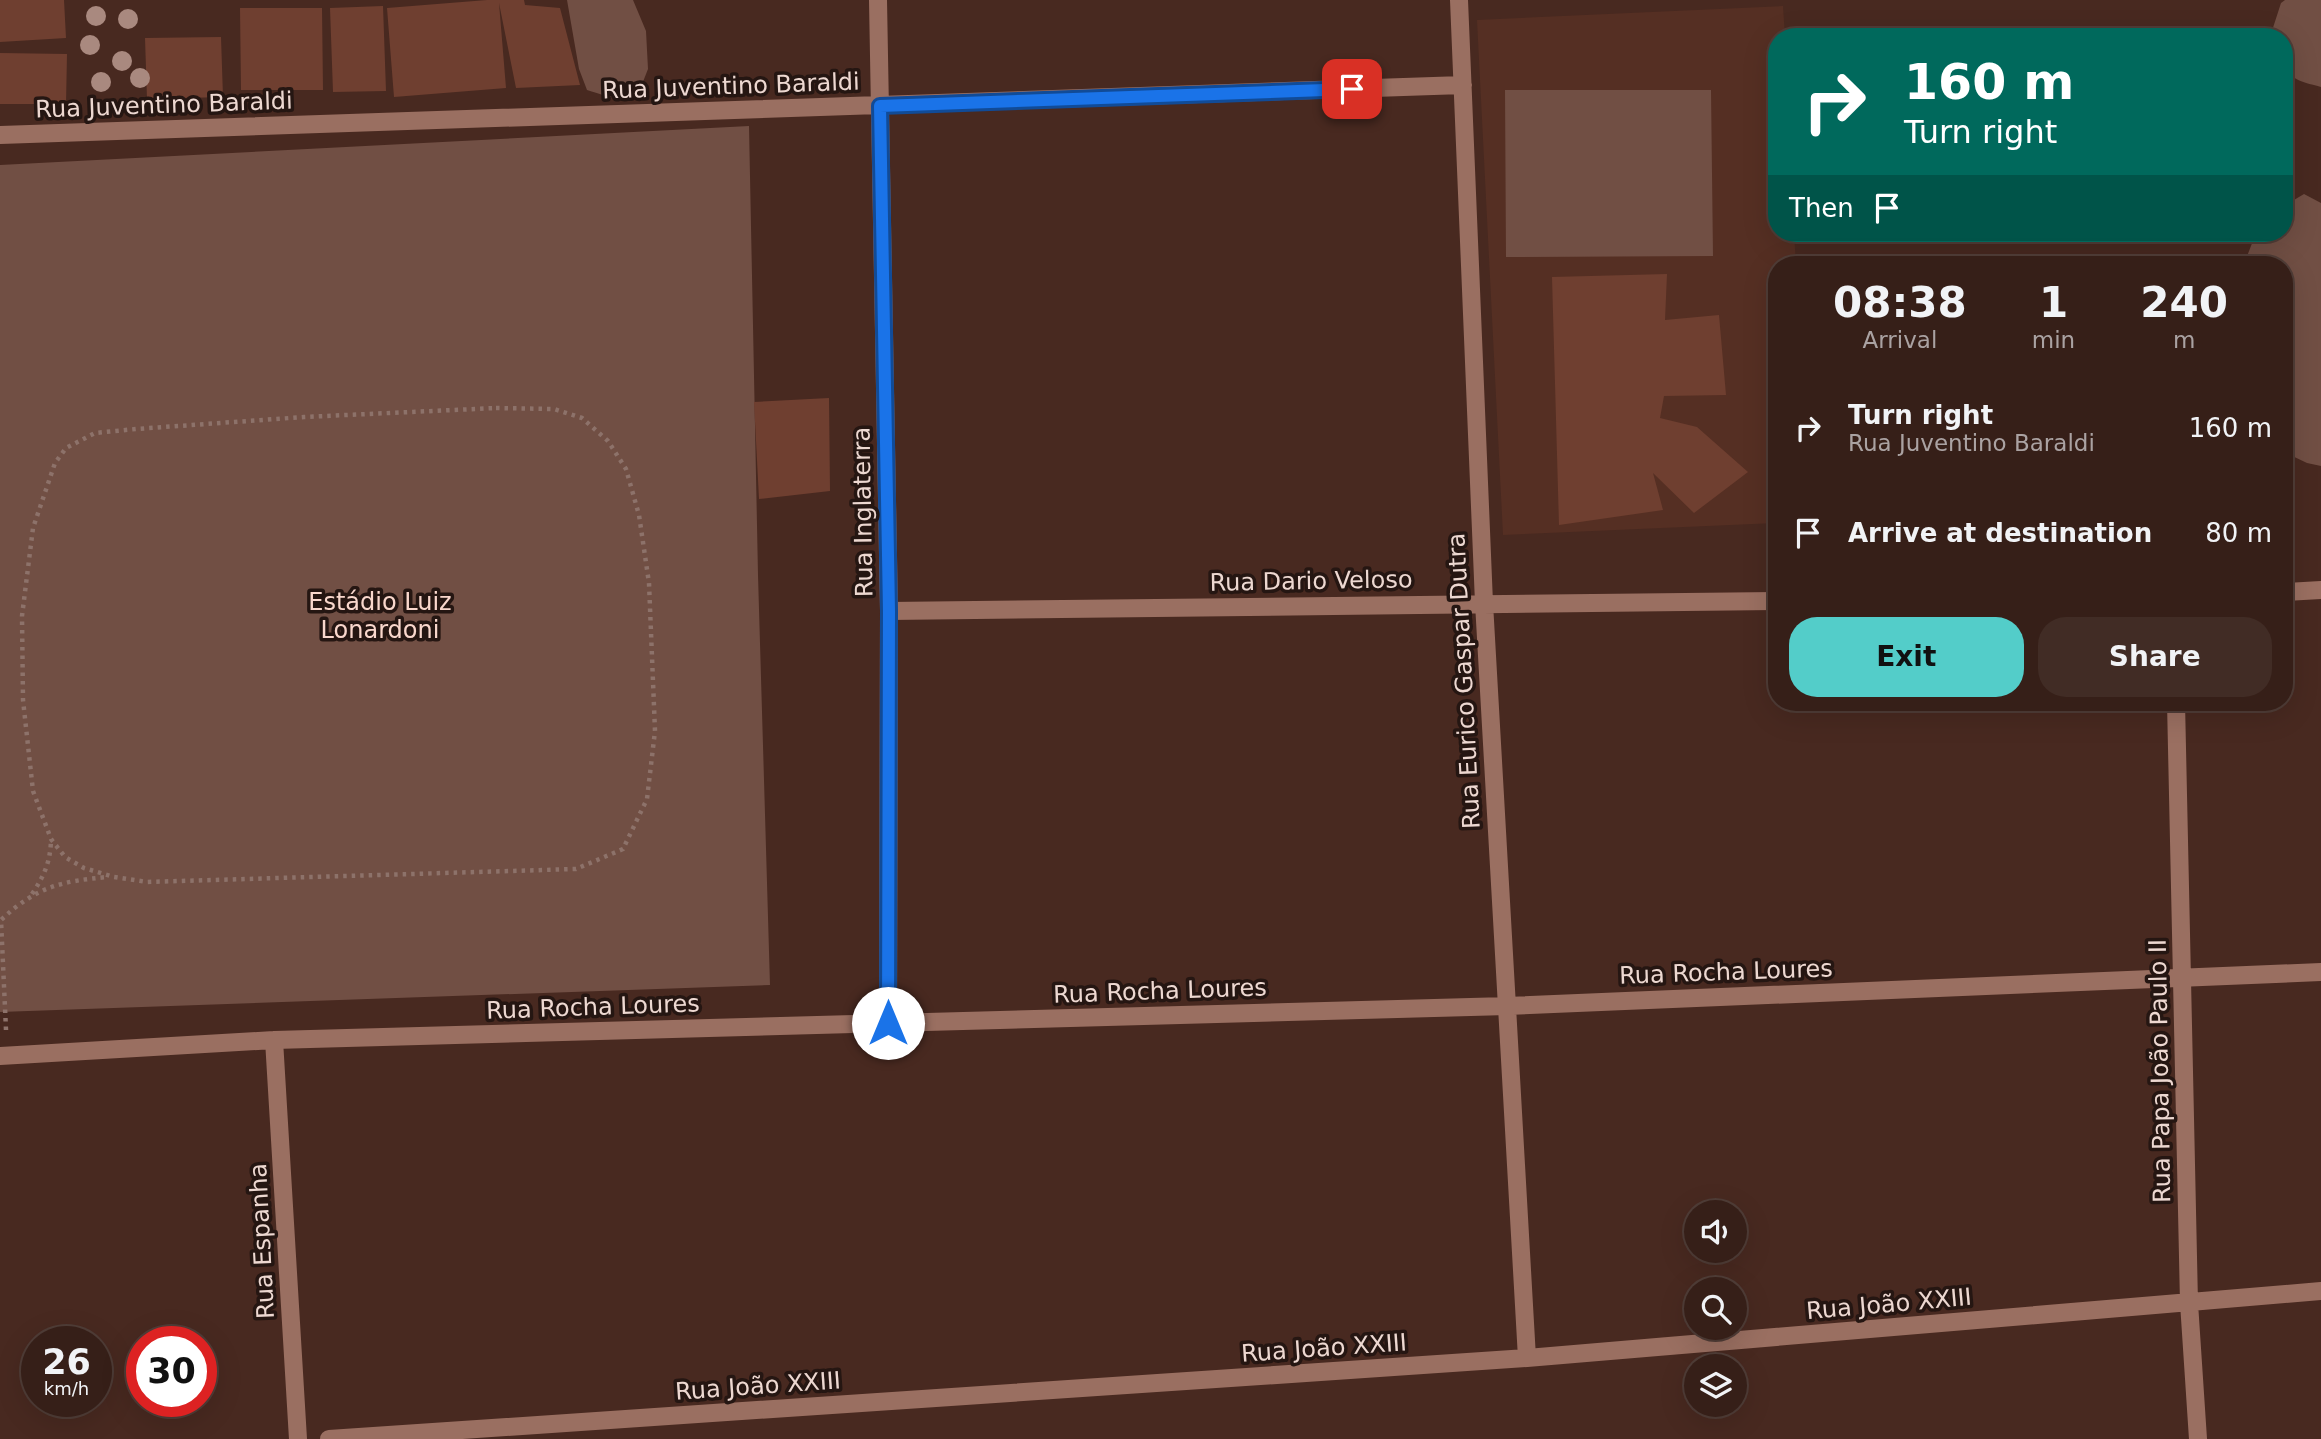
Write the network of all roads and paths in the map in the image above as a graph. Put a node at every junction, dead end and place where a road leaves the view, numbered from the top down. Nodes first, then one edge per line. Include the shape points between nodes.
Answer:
1 (878, 0) edge
2 (1459, 0) edge
3 (1463, 85) junction
4 (880, 106) junction
5 (0, 135) edge
6 (2321, 590) edge
7 (2293, 592) edge
8 (1768, 601) edge
9 (1483, 603) junction
10 (889, 611) junction
11 (2176, 711) edge
12 (51, 839) junction
13 (114, 877) junction
14 (31, 895) junction
15 (0, 920) edge
16 (2321, 972) edge
17 (2183, 977) junction
18 (1507, 1006) junction
19 (888, 1023) junction
20 (274, 1040) junction
21 (4, 1055) edge
22 (2321, 1291) edge
23 (2189, 1303) junction
24 (1527, 1359) junction
25 (299, 1439) edge
26 (329, 1439) edge
27 (2198, 1439) edge

1 - 4 street, Rua Inglaterra
2 - 3 street, Rua Eurico Gaspar Dutra
3 - 4 street, Rua Juventino Baraldi
3 - 9 street, Rua Eurico Gaspar Dutra
4 - 5 street, Rua Juventino Baraldi
4 - 10 street, Rua Inglaterra
6 - 7 street
8 - 9 street, Rua Dario Veloso
9 - 10 street, Rua Dario Veloso
9 - 18 street, Rua Eurico Gaspar Dutra
10 - 19 street, Rua Inglaterra
11 - 17 street, Rua Papa João Paulo II
12 - 13 path via 65,857
12 - 13 path via 33,791 23,700 22,616 33,528 55,463 66,448 94,433 136,429 496,408 554,410 582,418 608,441 625,468 639,515 649,583 655,731 647,799 623,849 576,869 147,882
12 - 14 path via 48,865
13 - 14 path via 76,880
14 - 15 path
15 - 21 path
16 - 17 street, Rua Rocha Loures
17 - 18 street, Rua Rocha Loures
17 - 23 street, Rua Papa João Paulo II
18 - 19 street, Rua Rocha Loures
18 - 24 street, Rua Eurico Gaspar Dutra
19 - 20 street, Rua Rocha Loures
20 - 21 street, Rua Rocha Loures
20 - 25 street, Rua Espanha
22 - 23 street, Rua João XXIII
23 - 24 street, Rua João XXIII
23 - 27 street, Rua Papa João Paulo II
24 - 26 street, Rua João XXIII

